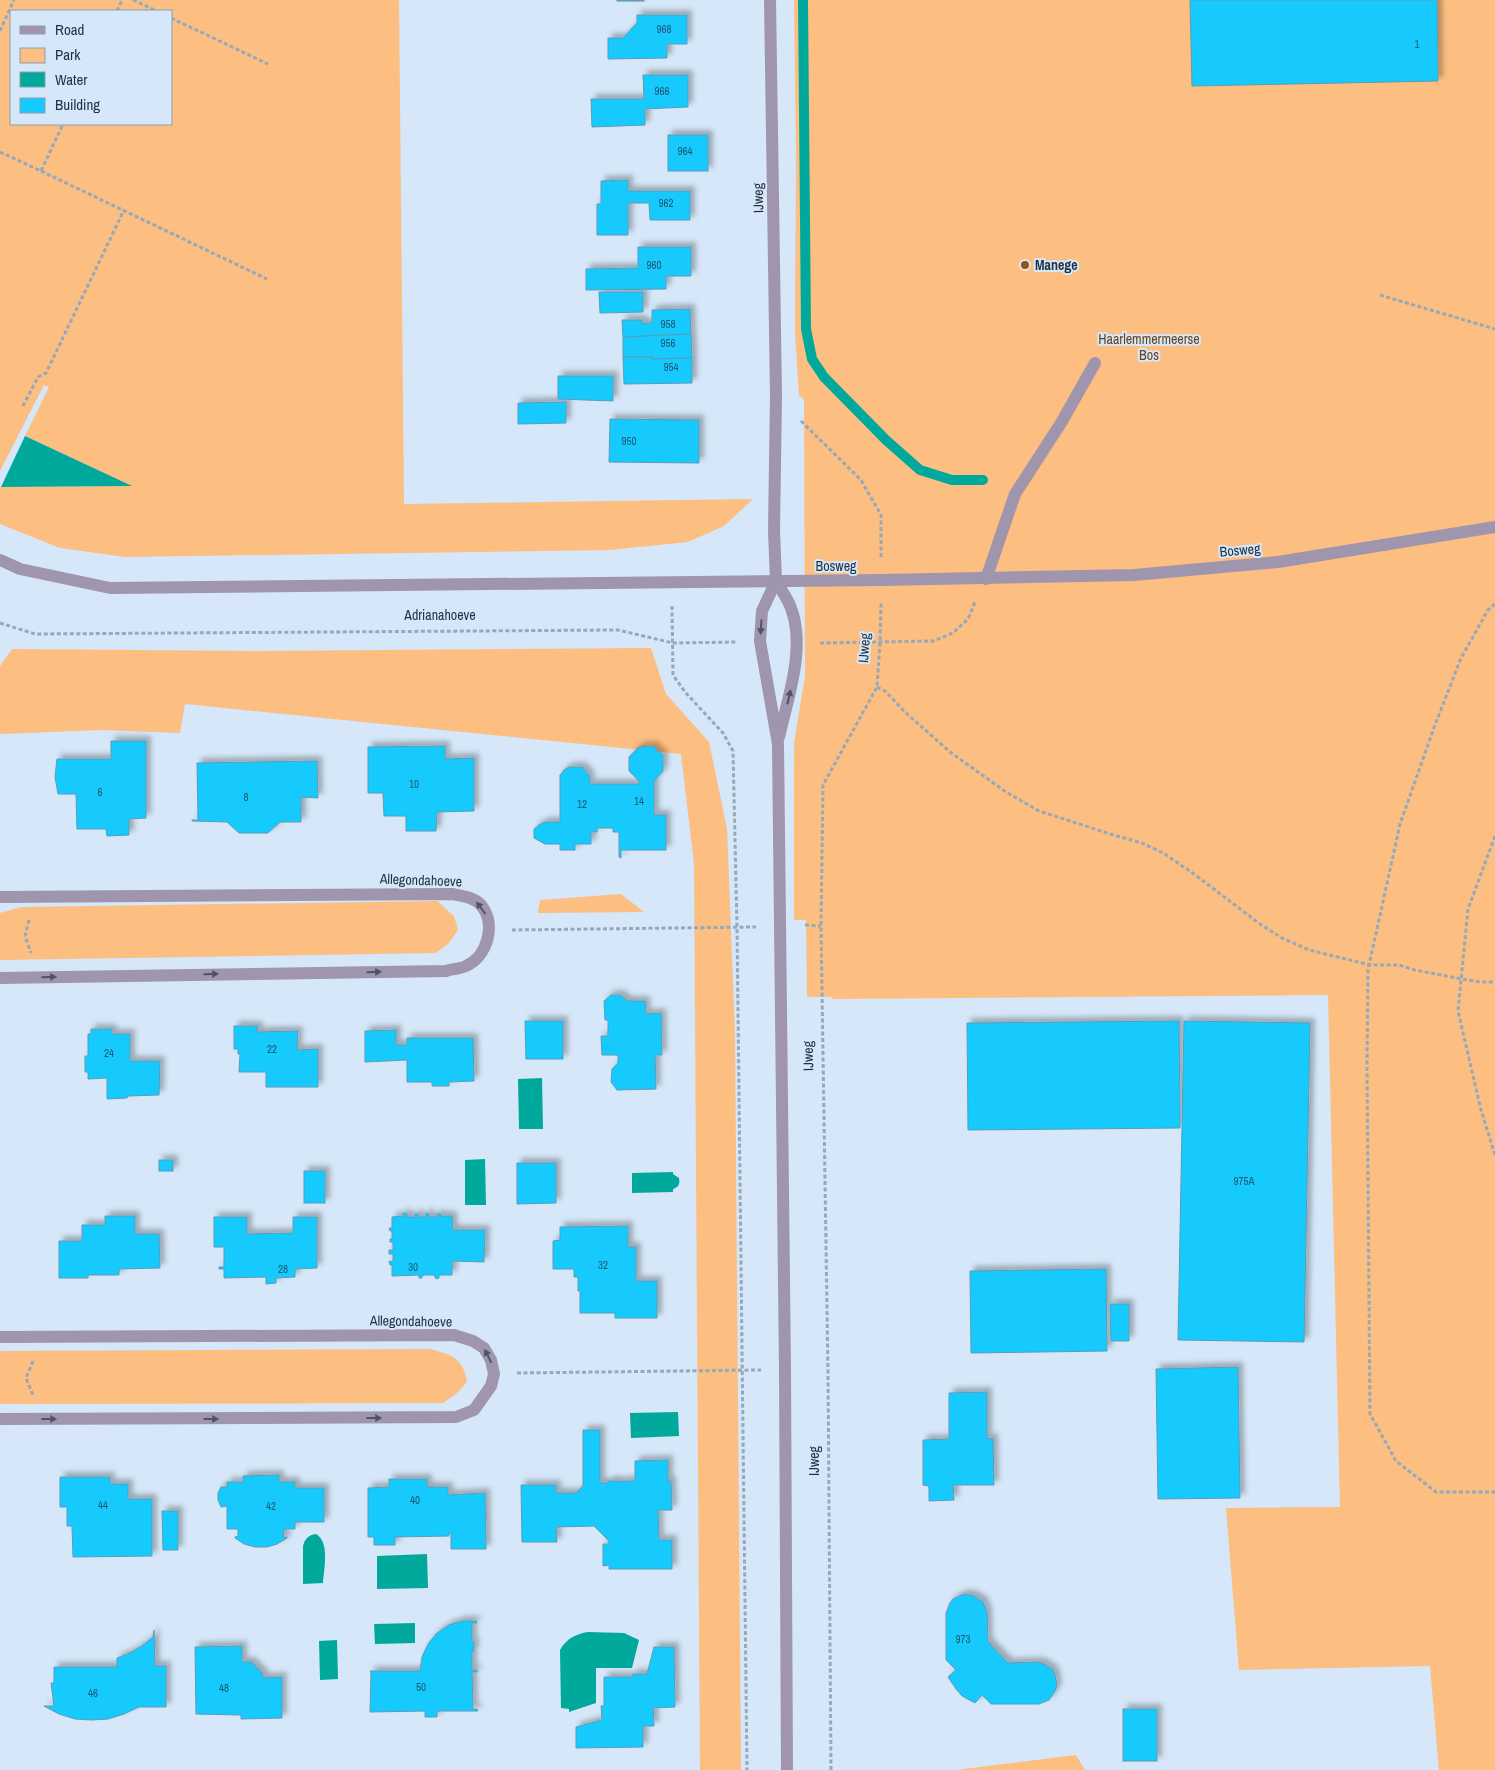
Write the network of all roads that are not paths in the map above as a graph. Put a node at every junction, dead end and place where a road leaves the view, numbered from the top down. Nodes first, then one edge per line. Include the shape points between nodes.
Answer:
1 (770, 0) edge
2 (1095, 363) dead end
3 (1495, 527) edge
4 (0, 560) edge
5 (986, 579) junction
6 (776, 581) junction
7 (778, 744) junction
8 (0, 896) edge
9 (0, 978) edge
10 (0, 1337) edge
11 (0, 1419) edge
12 (787, 1770) edge

1 - 6 street, IJweg
2 - 5 street via 1015,494
3 - 5 street, Bosweg via 1268,563 1134,575
4 - 6 street via 20,569 110,588
5 - 6 street, Bosweg
6 -> 7 street, IJweg via 762,611 760,641
7 -> 6 street, IJweg via 798,642 791,608
7 - 12 street, IJweg
9 -> 8 street, Allegondahoeve via 446,971 466,966 481,954 489,936 488,920 481,905 469,897 452,894
11 -> 10 street, Allegondahoeve via 456,1417 474,1410 492,1386 494,1374 484,1348 454,1335

